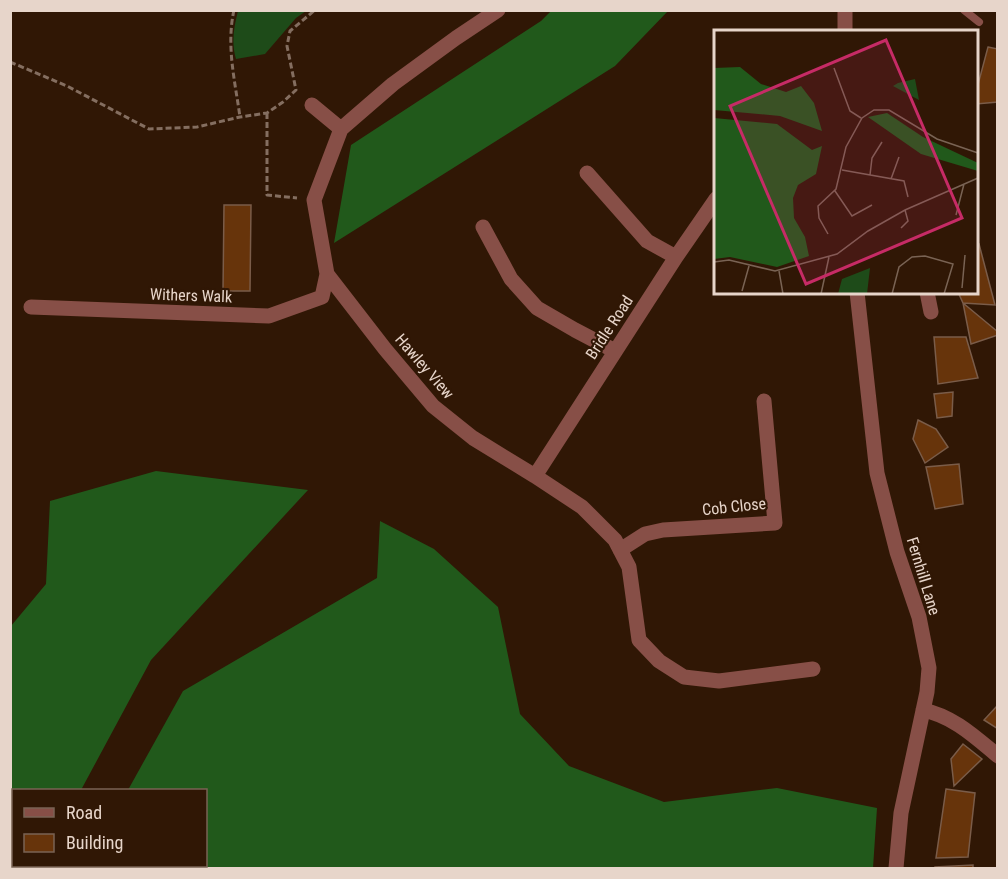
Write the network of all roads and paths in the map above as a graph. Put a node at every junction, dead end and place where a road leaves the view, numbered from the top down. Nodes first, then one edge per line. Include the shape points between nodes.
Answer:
1 (234, 10) edge
2 (315, 10) edge
3 (498, 10) edge
4 (845, 10) edge
5 (964, 10) edge
6 (979, 22) dead end
7 (845, 30) edge
8 (10, 62) edge
9 (312, 105) dead end
10 (267, 113) junction
11 (240, 117) junction
12 (341, 129) junction
13 (587, 173) dead end
14 (314, 200) junction
15 (714, 203) edge
16 (483, 226) dead end
17 (676, 257) junction
18 (327, 274) junction
19 (857, 294) edge
20 (927, 294) edge
21 (31, 307) dead end
22 (931, 312) dead end
23 (615, 351) junction
24 (764, 401) dead end
25 (536, 476) junction
26 (620, 550) junction
27 (813, 669) dead end
28 (923, 710) junction
29 (998, 756) edge
30 (896, 868) edge

1 - 11 path via 231,58
2 - 10 path via 290,31 287,46 296,90
3 - 12 street via 393,84
4 - 7 street
5 - 6 lane
8 - 11 path via 67,86 149,129 197,127
9 - 12 street
10 - 11 path
10 - 14 path via 267,195
12 - 14 street
13 - 17 street via 647,241
14 - 18 street, Hawley View
15 - 17 street, Bridle Road
16 - 23 street via 511,279 537,308
17 - 23 street, Bridle Road
18 - 21 street, Withers Walk via 321,297 269,316
18 - 25 street, Hawley View via 433,406 472,438
19 - 28 street, Fernhill Lane via 877,473 928,661
20 - 22 street
23 - 25 street, Bridle Road
24 - 26 street, Cob Close via 775,522 663,530 645,534
25 - 26 street, Hawley View via 582,507
26 - 27 street, Hawley View via 629,567 639,640 659,661 684,677 719,681
28 - 29 street via 959,724
28 - 30 street, Fernhill Lane via 901,813

